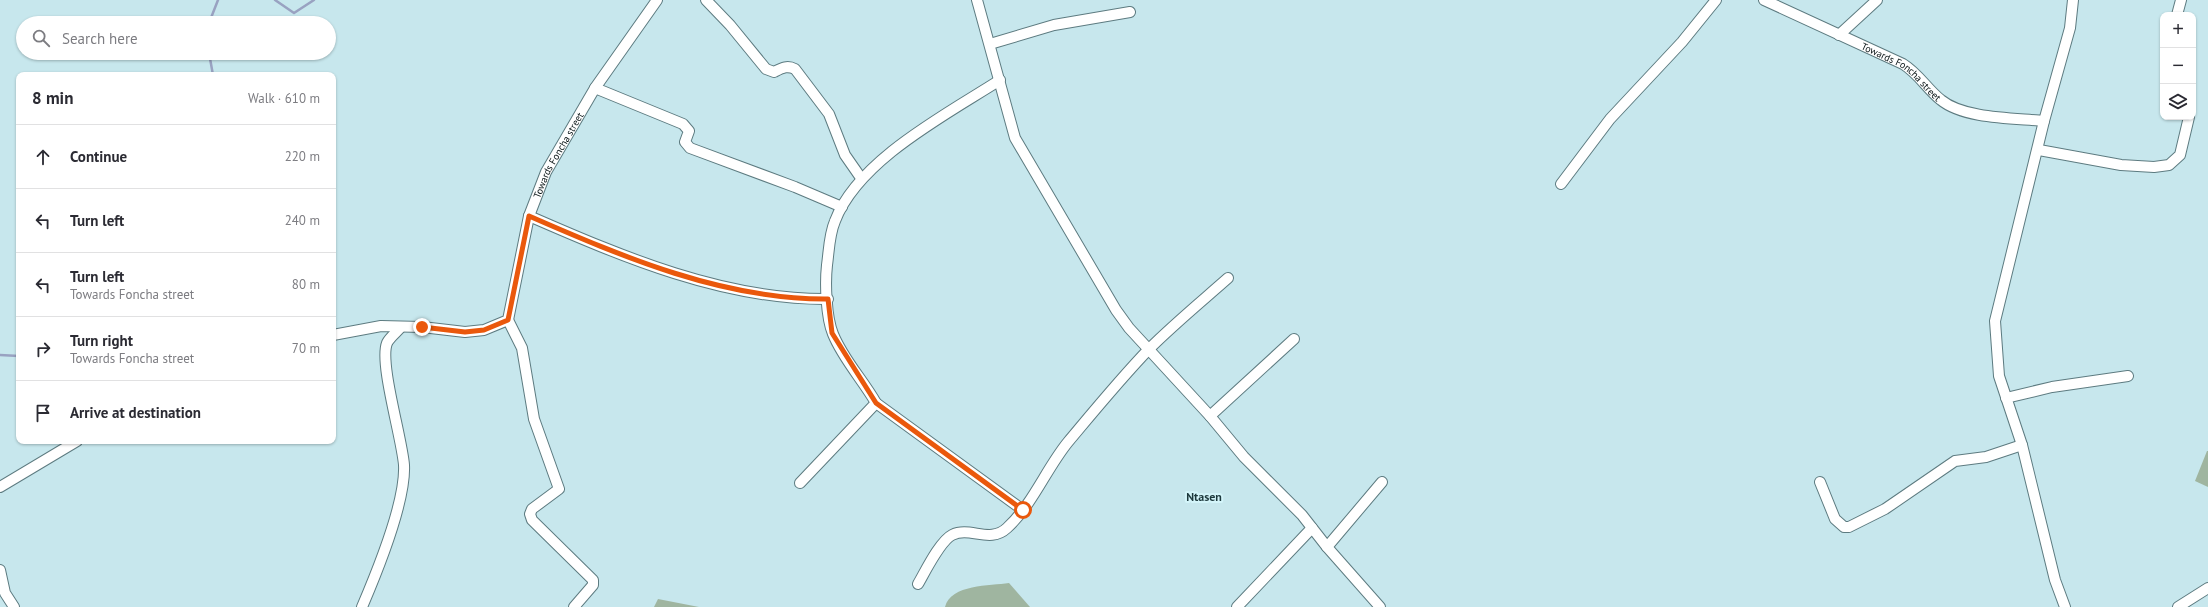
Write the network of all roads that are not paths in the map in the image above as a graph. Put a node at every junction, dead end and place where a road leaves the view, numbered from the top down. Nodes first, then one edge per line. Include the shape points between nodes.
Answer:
1 (657, 0) edge
2 (706, 0) edge
3 (977, 0) edge
4 (1716, 0) edge
5 (1764, 0) edge
6 (1877, 0) edge
7 (2073, 0) edge
8 (2181, 0) edge
9 (1130, 12) dead end
10 (2178, 12) edge
11 (1839, 35) junction
12 (990, 44) junction
13 (1000, 80) junction
14 (595, 88) junction
15 (2188, 120) edge
16 (2044, 121) junction
17 (2039, 150) junction
18 (861, 178) junction
19 (1561, 184) dead end
20 (842, 207) junction
21 (529, 216) junction
22 (1228, 278) dead end
23 (828, 299) junction
24 (508, 320) junction
25 (401, 327) junction
26 (336, 334) edge
27 (1294, 338) dead end
28 (1149, 349) junction
29 (2128, 376) dead end
30 (2006, 398) junction
31 (876, 403) junction
32 (1210, 416) junction
33 (72, 444) edge
34 (2022, 445) junction
35 (800, 482) dead end
36 (1382, 482) dead end
37 (1820, 482) dead end
38 (0, 487) edge
39 (1023, 510) junction
40 (1312, 528) junction
41 (1327, 547) junction
42 (0, 570) edge
43 (918, 584) dead end
44 (2208, 588) edge
45 (14, 607) edge
46 (362, 607) edge
47 (574, 607) edge
48 (1237, 607) edge
49 (1380, 607) edge
50 (2065, 607) edge
51 (2178, 607) edge

1 - 14 street, Towards Foncha street
2 - 18 street via 766,69 774,72 790,66 795,69 829,114 845,155
3 - 12 street
4 - 19 street via 1682,42 1610,119
5 - 11 street, Towards Foncha street
6 - 11 street
7 - 16 street via 2070,28
8 - 10 street
9 - 12 street via 1060,24
11 - 16 street, Towards Foncha street via 1903,64 1921,78 1941,100 1956,109 1975,114
12 - 13 street
13 - 18 street via 929,126
13 - 28 street via 1010,124 1021,150 1113,305
14 - 20 street via 683,124 688,131 685,142 690,148
14 - 21 street, Towards Foncha street via 546,172
15 - 17 street via 2180,155 2169,165 2121,165
16 - 17 street
17 - 30 street via 1995,321 2000,376
18 - 20 street
20 - 23 street via 830,236 826,276
21 - 23 street via 596,246 679,276 793,299
21 - 24 street, Towards Foncha street
22 - 28 street
23 - 31 street via 832,333
24 - 25 street via 484,330 465,332
24 - 47 street via 522,348 534,418 559,489 532,509 530,514 532,520 593,580 593,585
25 - 26 street via 381,326
25 - 46 street via 388,342 385,360 402,448 403,483 386,543
27 - 32 street
28 - 32 street
28 - 39 street via 1067,443
29 - 30 street via 2052,387
30 - 34 street
31 - 35 street
31 - 39 street
32 - 40 street via 1244,457
33 - 38 street
34 - 37 street via 1986,457 1955,461 1885,509 1849,527 1844,527 1835,519
34 - 50 street via 2055,580
36 - 41 street
39 - 43 street via 999,535 951,535
40 - 41 street
40 - 48 street
41 - 49 street
42 - 45 street via 5,594
44 - 51 street

